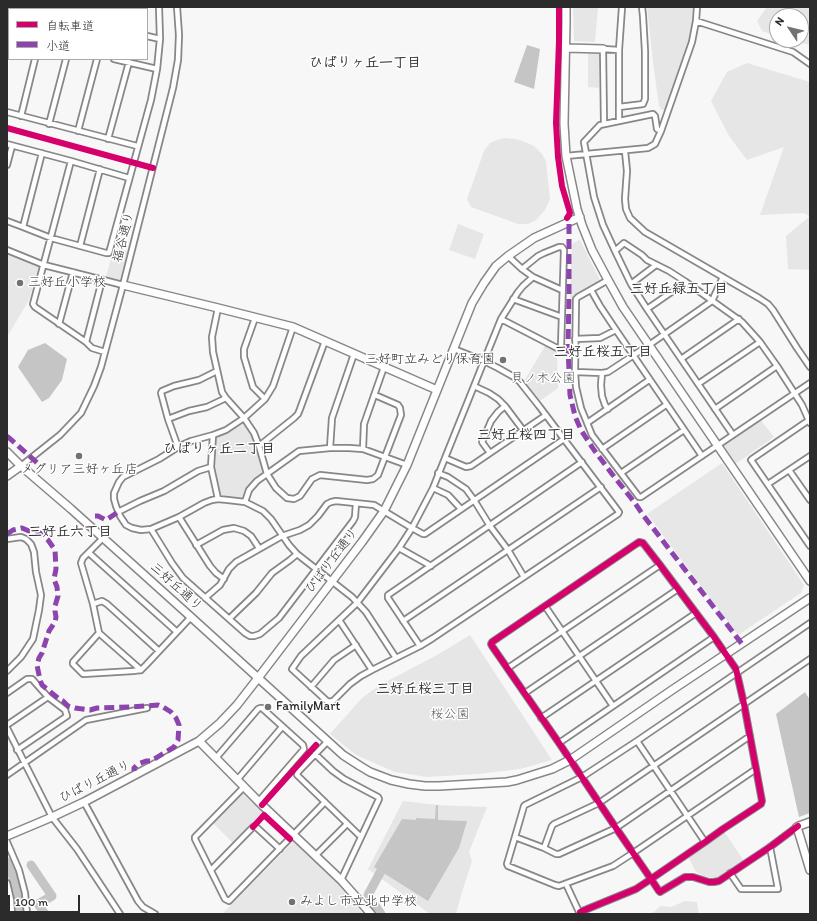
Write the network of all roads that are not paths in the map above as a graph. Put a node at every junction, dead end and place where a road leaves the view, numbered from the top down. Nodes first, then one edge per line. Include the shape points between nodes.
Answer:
1 (159, 7) edge
2 (177, 7) edge
3 (566, 7) edge
4 (622, 7) edge
5 (642, 7) edge
6 (697, 7) edge
7 (696, 21) junction
8 (148, 36) edge
9 (160, 39) junction
10 (566, 48) junction
11 (603, 49) junction
12 (619, 50) junction
13 (35, 60) edge
14 (66, 60) edge
15 (97, 60) edge
16 (119, 60) edge
17 (129, 62) junction
18 (810, 64) edge
19 (157, 70) junction
20 (619, 107) junction
21 (7, 112) edge
22 (21, 116) junction
23 (619, 121) junction
24 (49, 124) junction
25 (604, 124) junction
26 (78, 131) junction
27 (661, 131) junction
28 (108, 139) junction
29 (9, 145) edge
30 (137, 146) junction
31 (625, 151) junction
32 (42, 153) junction
33 (586, 154) junction
34 (566, 156) junction
35 (72, 161) junction
36 (7, 165) edge
37 (100, 169) junction
38 (129, 178) junction
39 (580, 217) junction
40 (7, 222) edge
41 (23, 227) junction
42 (51, 238) junction
43 (80, 246) junction
44 (7, 250) edge
45 (614, 251) junction
46 (508, 256) junction
47 (44, 265) junction
48 (656, 265) junction
49 (522, 268) junction
50 (74, 272) junction
51 (533, 277) junction
52 (723, 277) junction
53 (102, 280) junction
54 (608, 280) junction
55 (686, 282) junction
56 (631, 284) junction
57 (123, 285) junction
58 (562, 290) junction
59 (591, 290) junction
60 (513, 299) junction
61 (712, 301) junction
62 (218, 308) junction
63 (647, 309) junction
64 (562, 317) junction
65 (255, 318) junction
66 (501, 319) junction
67 (739, 319) junction
68 (59, 324) junction
69 (293, 328) junction
70 (616, 330) junction
71 (664, 334) junction
72 (575, 339) junction
73 (325, 341) junction
74 (86, 342) junction
75 (760, 342) junction
76 (649, 345) junction
77 (454, 349) junction
78 (105, 352) junction
79 (354, 354) junction
80 (633, 356) junction
81 (681, 358) junction
82 (484, 361) junction
83 (777, 366) junction
84 (384, 367) junction
85 (810, 368) edge
86 (217, 371) junction
87 (575, 372) junction
88 (602, 374) junction
89 (649, 380) junction
90 (810, 383) edge
91 (698, 384) junction
92 (474, 386) junction
93 (436, 390) junction
94 (794, 393) junction
95 (375, 395) junction
96 (226, 398) junction
97 (265, 399) junction
98 (666, 405) junction
99 (505, 406) junction
100 (608, 409) junction
101 (715, 409) junction
102 (546, 415) junction
103 (168, 418) junction
104 (244, 418) junction
105 (810, 422) edge
106 (587, 423) junction
107 (524, 430) junction
108 (684, 430) junction
109 (213, 435) junction
110 (733, 435) junction
111 (564, 439) junction
112 (260, 446) junction
113 (718, 446) junction
114 (178, 447) junction
115 (330, 448) junction
116 (363, 449) junction
117 (602, 449) junction
118 (7, 452) edge
119 (490, 452) junction
120 (385, 456) junction
121 (702, 456) junction
122 (810, 456) edge
123 (445, 458) junction
124 (582, 462) junction
125 (407, 465) junction
126 (21, 466) junction
127 (211, 467) junction
128 (789, 470) junction
129 (621, 473) junction
130 (267, 474) junction
131 (438, 474) junction
132 (7, 476) edge
133 (768, 484) junction
134 (601, 487) junction
135 (433, 488) junction
136 (218, 499) junction
137 (474, 500) junction
138 (810, 500) edge
139 (244, 502) junction
140 (356, 503) junction
141 (461, 509) junction
142 (384, 511) junction
143 (118, 512) junction
144 (178, 517) junction
145 (490, 526) junction
146 (412, 528) junction
147 (151, 529) junction
148 (282, 536) junction
149 (103, 538) junction
150 (7, 539) edge
151 (196, 545) junction
152 (810, 546) edge
153 (259, 548) junction
154 (399, 548) junction
155 (508, 550) junction
156 (89, 553) junction
157 (297, 554) junction
158 (660, 565) junction
159 (431, 566) junction
160 (317, 568) junction
161 (524, 577) junction
162 (224, 578) junction
163 (332, 581) junction
164 (810, 581) edge
165 (678, 589) junction
166 (206, 598) junction
167 (810, 598) edge
168 (357, 603) junction
169 (93, 604) junction
170 (545, 606) junction
171 (696, 613) junction
172 (191, 617) junction
173 (230, 618) junction
174 (339, 620) junction
175 (403, 621) junction
176 (810, 623) edge
177 (562, 631) junction
178 (177, 632) junction
179 (99, 633) junction
180 (714, 637) junction
181 (356, 645) junction
182 (420, 646) junction
183 (159, 651) junction
184 (726, 654) junction
185 (579, 656) junction
186 (396, 658) junction
187 (810, 660) edge
188 (508, 668) junction
189 (141, 670) junction
190 (372, 670) junction
191 (7, 671) edge
192 (737, 673) junction
193 (258, 678) junction
194 (596, 681) junction
195 (311, 687) junction
196 (7, 693) edge
197 (524, 693) junction
198 (48, 697) junction
199 (744, 704) junction
200 (613, 706) junction
201 (148, 708) dead end
202 (541, 718) junction
203 (7, 726) edge
204 (282, 727) junction
205 (750, 736) junction
206 (199, 741) junction
207 (328, 741) junction
208 (636, 741) junction
209 (559, 743) junction
210 (17, 750) junction
211 (315, 754) junction
212 (216, 758) junction
213 (570, 760) junction
214 (24, 763) junction
215 (653, 766) junction
216 (756, 769) junction
217 (7, 775) edge
218 (582, 777) junction
219 (238, 780) junction
220 (244, 786) junction
221 (671, 791) junction
222 (84, 802) junction
223 (258, 802) junction
224 (325, 802) junction
225 (599, 803) junction
226 (688, 816) junction
227 (52, 817) junction
228 (810, 822) edge
229 (347, 824) junction
230 (798, 826) junction
231 (616, 828) junction
232 (294, 835) junction
233 (7, 836) edge
234 (362, 837) junction
235 (515, 837) junction
236 (7, 842) edge
237 (705, 842) junction
238 (770, 847) junction
239 (544, 848) junction
240 (280, 849) junction
241 (633, 853) junction
242 (316, 856) junction
243 (211, 870) junction
244 (810, 870) edge
245 (730, 874) junction
246 (651, 879) junction
247 (341, 880) junction
248 (7, 883) edge
249 (566, 884) junction
250 (580, 913) edge
251 (12, 914) edge
252 (27, 914) edge
253 (120, 914) edge
254 (155, 914) edge
255 (371, 914) edge

1 - 9 street
2 - 57 street, 福谷通り via 178,60 173,88
3 - 10 street
4 - 12 street
5 - 20 street via 645,99 643,104
6 - 7 street
7 - 18 street via 793,52
7 - 27 street via 692,42
8 - 9 street
9 - 19 street
10 - 11 street
10 - 34 street
11 - 12 street
11 - 25 street
12 - 20 street
13 - 22 street
14 - 24 street
15 - 26 street
16 - 17 street
17 - 19 street
17 - 28 street
19 - 30 street
20 - 23 street
21 - 22 street
22 - 24 street
23 - 25 street
23 - 27 street via 653,114 657,129
24 - 26 street
25 - 33 street via 585,140
26 - 28 street
27 - 31 street via 657,142 648,148
28 - 30 street
29 - 32 street
29 - 36 street
30 - 38 street
31 - 33 street
31 - 52 street via 625,199 630,218 645,232
32 - 35 street
32 - 41 street
33 - 34 street
33 - 45 street via 594,196
34 - 39 street
35 - 37 street
35 - 42 street
37 - 38 street
37 - 43 street
38 - 43 street via 109,253
39 - 46 street, ひばり丘通り via 534,238
39 - 54 street via 592,250
40 - 41 street
41 - 42 street
42 - 43 street
42 - 47 street
44 - 47 street
45 - 48 street via 624,243
45 - 56 street
46 - 49 street
46 - 77 street, ひばり丘通り via 496,266 472,303
47 - 50 street
47 - 68 street via 33,304
48 - 55 street
48 - 56 street
49 - 51 street
49 - 58 street via 542,254 562,247
50 - 53 street
50 - 68 street
51 - 58 street
51 - 60 street
52 - 61 street
52 - 85 street via 768,304
53 - 57 street
53 - 74 street
54 - 59 street
54 - 76 street
55 - 61 street
55 - 63 street
56 - 63 street
57 - 62 street
57 - 78 street, 福谷通り
58 - 64 street
59 - 70 street
59 - 72 street via 576,299
60 - 64 street
60 - 66 street
61 - 67 street
61 - 71 street
62 - 65 street
62 - 86 street via 212,337
63 - 71 street
64 - 66 street via 560,348
65 - 69 street
65 - 97 street via 244,357 253,387
66 - 82 street
67 - 75 street
67 - 81 street
68 - 74 street
69 - 73 street
69 - 97 street via 273,386
70 - 72 street via 600,338
70 - 80 street
71 - 76 street
71 - 81 street
72 - 87 street
73 - 79 street
73 - 112 street via 298,414
74 - 78 street via 92,348
75 - 83 street
75 - 91 street
76 - 80 street
76 - 113 street
77 - 82 street
77 - 93 street, ひばり丘通り
78 - 126 street, 福谷通り via 94,386 80,413 60,435
79 - 84 street
79 - 115 street via 332,418
80 - 88 street
80 - 89 street
81 - 91 street
82 - 92 street
82 - 102 street via 514,377 526,388
83 - 94 street
83 - 101 street
84 - 93 street
84 - 95 street
86 - 96 street
86 - 103 street via 199,380 162,391
87 - 88 street
87 - 106 street via 578,397
88 - 100 street via 602,396
89 - 98 street
89 - 100 street
90 - 94 street
91 - 101 street
92 - 99 street via 495,397
92 - 123 street
93 - 125 street, ひばり丘通り
94 - 105 street
94 - 110 street
95 - 116 street via 364,424
95 - 120 street via 396,404 401,411
96 - 103 street via 207,407
96 - 104 street
97 - 104 street
98 - 108 street
98 - 117 street
99 - 107 street
99 - 119 street via 490,421 482,442
100 - 106 street
101 - 110 street
102 - 107 street
102 - 111 street
103 - 114 street
104 - 109 street
104 - 112 street
105 - 133 street via 752,459
106 - 117 street
107 - 119 street
108 - 121 street
108 - 129 street
109 - 114 street
109 - 127 street
110 - 113 street
111 - 124 street
111 - 137 street
112 - 130 street
113 - 121 street
113 - 164 street
114 - 143 street via 123,477 114,493
115 - 116 street
115 - 130 street via 299,451
116 - 120 street
117 - 129 street
118 - 126 street, 三好丘通り
119 - 123 street via 468,467
120 - 125 street
120 - 130 street via 378,475 373,479 320,475 312,479 300,496 294,499 287,498 276,488
121 - 129 street via 641,497
122 - 128 street
123 - 131 street
124 - 134 street
124 - 145 street
125 - 142 street, ひばり丘通り
126 - 132 street
126 - 149 street, 三好丘通り
127 - 136 street
127 - 143 street via 198,471 164,491
128 - 133 street
128 - 138 street
130 - 139 street via 256,481
131 - 135 street
131 - 137 street via 461,486
133 - 152 street
134 - 155 street
134 - 161 street via 618,510 618,514
135 - 141 street via 450,497
135 - 146 street
136 - 139 street
136 - 144 street via 204,503
137 - 141 street
137 - 145 street
139 - 148 street via 267,514
140 - 142 street via 374,505
140 - 148 street via 330,502 308,525
140 - 160 street via 354,519
141 - 146 street via 425,534
142 - 146 street
142 - 163 street, ひばり丘通り
143 - 147 street via 126,525 141,530
144 - 147 street
144 - 151 street
145 - 155 street
145 - 159 street
146 - 154 street
147 - 166 street via 172,563
148 - 153 street
148 - 157 street
149 - 156 street
149 - 172 street, 三好丘通り
150 - 191 street via 21,536 31,544 41,595 33,639 21,657
151 - 153 street via 223,530 234,528 251,536
151 - 162 street via 213,570
153 - 162 street via 236,562
154 - 159 street
154 - 168 street
155 - 161 street
155 - 175 street
156 - 169 street via 81,563
156 - 178 street
157 - 160 street
157 - 173 street via 272,573
158 - 165 street
158 - 170 street via 643,543 639,542
158 - 177 street
159 - 175 street via 387,597
160 - 163 street
160 - 173 street via 278,618 260,634 248,635
161 - 182 street
162 - 166 street
163 - 168 street
163 - 193 street, ひばり丘通り
165 - 171 street
165 - 185 street
166 - 173 street
167 - 184 street, 三好丘通り
168 - 174 street
168 - 186 street via 369,616
169 - 179 street
169 - 183 street via 102,601 107,604
170 - 177 street
170 - 188 street via 492,642 492,646
171 - 180 street
171 - 194 street
172 - 178 street
172 - 193 street, 三好丘通り
174 - 181 street
174 - 195 street via 301,656 292,669
175 - 182 street
176 - 192 street
177 - 185 street
177 - 188 street
178 - 183 street
179 - 189 street
179 - 189 street via 73,662 83,674
180 - 184 street
180 - 200 street
181 - 190 street
181 - 195 street via 334,660
182 - 186 street
183 - 189 street
184 - 192 street
184 - 213 street, 三好丘通り
185 - 194 street
185 - 197 street
186 - 190 street
187 - 199 street
188 - 197 street
190 - 195 street via 350,684 332,702 327,702
192 - 199 street
192 - 208 street
193 - 206 street, ひばり丘通り via 237,705
193 - 207 street, 三好丘通り
194 - 200 street
194 - 202 street
196 - 198 street via 27,679 32,679
197 - 202 street
198 - 203 street
198 - 210 street via 65,710 67,716
199 - 205 street
199 - 215 street
200 - 209 street
201 - 214 street via 86,720
202 - 209 street
203 - 210 street
204 - 212 street via 260,708
204 - 219 street
204 - 223 street via 303,745 304,749
205 - 216 street
205 - 221 street
206 - 212 street
206 - 222 street, ひばり丘通り
207 - 211 street
207 - 213 street, 三好丘通り via 348,759 370,772 417,786 507,782 552,770
208 - 215 street
208 - 218 street
209 - 213 street
210 - 214 street
211 - 224 street via 297,775
211 - 234 street via 344,779 379,798
212 - 219 street
213 - 218 street
214 - 217 street
214 - 227 street
215 - 221 street
215 - 225 street
216 - 226 street
216 - 237 street via 761,804
218 - 225 street
218 - 235 street via 525,805
219 - 220 street
220 - 223 street
220 - 243 street via 195,837
221 - 226 street
221 - 231 street
222 - 227 street, ひばり丘通り
222 - 254 street via 138,901
223 - 232 street
224 - 229 street
224 - 232 street
225 - 231 street
225 - 239 street via 554,824
226 - 237 street
226 - 241 street
227 - 233 street, ひばり丘通り
227 - 253 street via 77,849
228 - 230 street
229 - 234 street
229 - 242 street
230 - 238 street
230 - 244 street
231 - 239 street via 559,854
231 - 241 street
232 - 240 street
232 - 242 street
234 - 247 street
235 - 239 street
235 - 249 street via 508,866 557,886
236 - 252 street via 19,870
237 - 246 street
238 - 245 street
238 - 245 street via 778,889 741,889
240 - 243 street via 255,826
240 - 243 street via 229,900 226,899
241 - 246 street
241 - 249 street via 613,866
242 - 247 street
245 - 246 street via 714,882 685,877 660,892
246 - 250 street via 636,889
247 - 255 street
248 - 251 street
249 - 250 street

